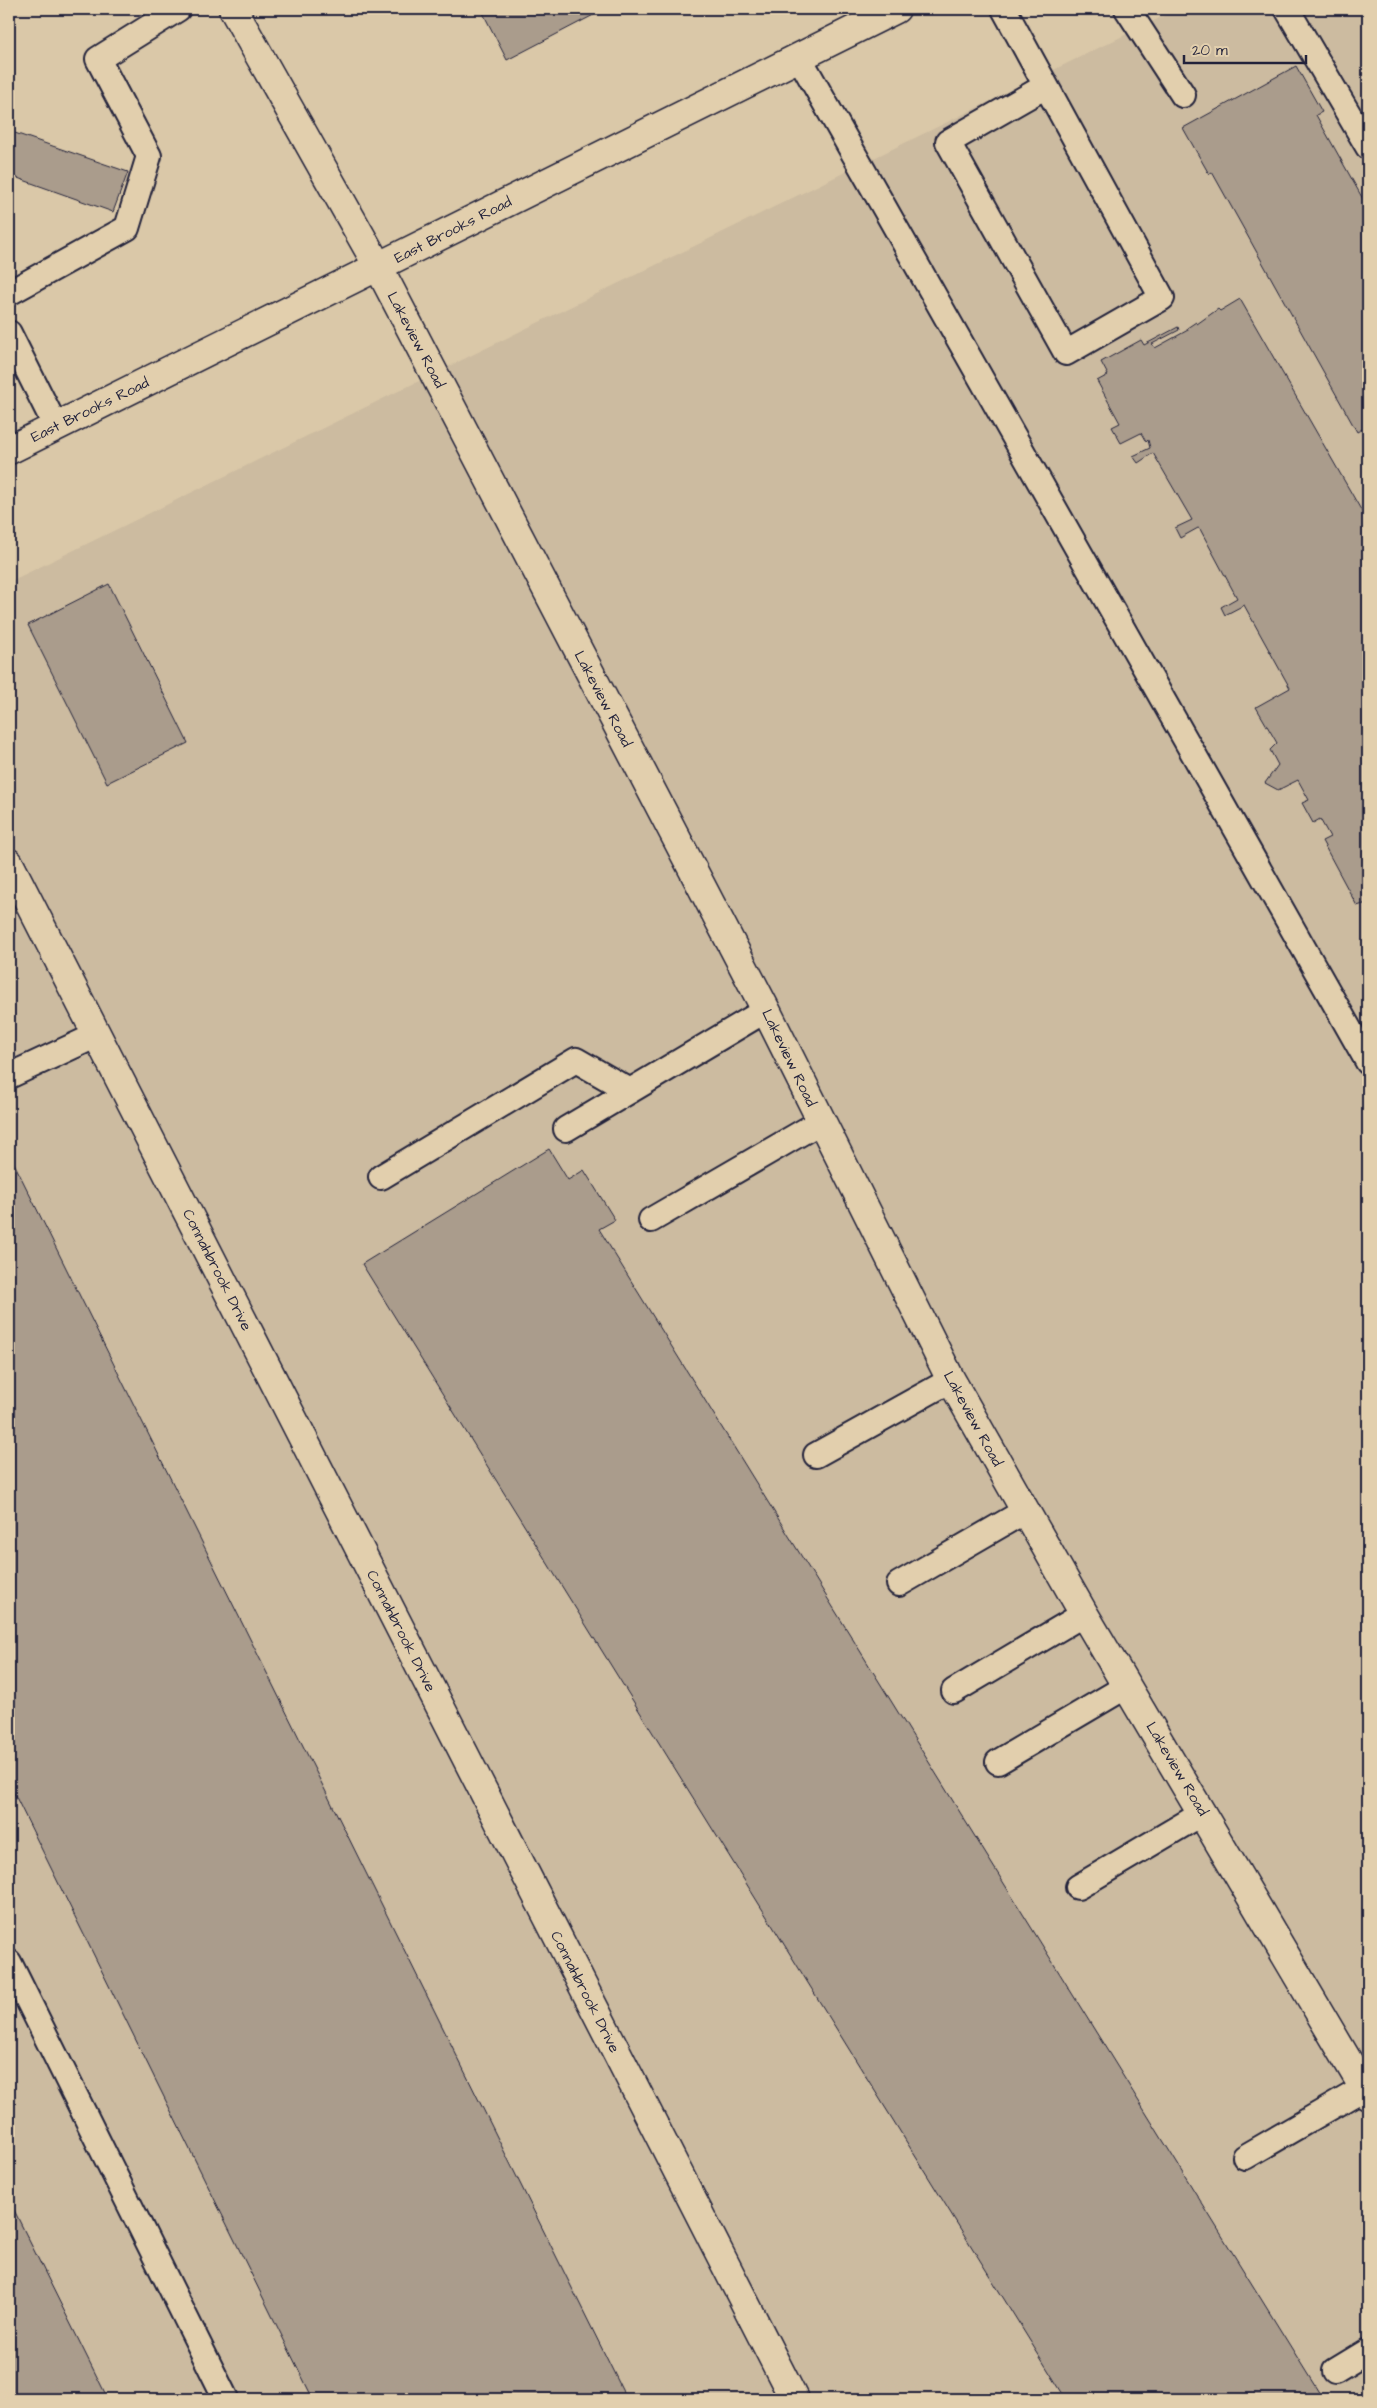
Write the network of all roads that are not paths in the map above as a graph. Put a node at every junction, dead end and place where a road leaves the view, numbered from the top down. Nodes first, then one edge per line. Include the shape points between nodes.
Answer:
1 (178, 9) edge
2 (233, 9) edge
3 (896, 9) edge
4 (1004, 9) edge
5 (1127, 9) edge
6 (1287, 9) edge
7 (800, 57) junction
8 (1046, 86) junction
9 (1183, 95) dead end
10 (1368, 147) edge
11 (379, 268) junction
12 (9, 293) edge
13 (9, 333) edge
14 (56, 427) junction
15 (9, 450) edge
16 (9, 863) edge
17 (766, 1010) junction
18 (96, 1035) junction
19 (1368, 1062) edge
20 (9, 1076) edge
21 (630, 1091) junction
22 (820, 1122) junction
23 (566, 1129) dead end
24 (381, 1177) dead end
25 (651, 1220) dead end
26 (951, 1380) junction
27 (816, 1455) dead end
28 (1025, 1511) junction
29 (899, 1584) dead end
30 (1084, 1614) junction
31 (1127, 1686) junction
32 (954, 1691) dead end
33 (998, 1762) dead end
34 (1202, 1813) junction
35 (1078, 1887) dead end
36 (9, 1962) edge
37 (1366, 2092) edge
38 (1245, 2157) dead end
39 (1368, 2351) edge
40 (1335, 2371) dead end
41 (226, 2399) edge
42 (794, 2399) edge

1 - 12 lane via 98,59 149,156 127,228
2 - 11 street, Lakeview Road
3 - 7 street, East Brooks Road
4 - 8 lane
5 - 9 lane
6 - 10 lane
7 - 11 street, East Brooks Road
7 - 19 lane
8 - 8 lane via 948,142 1066,354 1162,298
11 - 14 street, East Brooks Road
11 - 17 street, Lakeview Road
13 - 14 lane
14 - 15 street, East Brooks Road
16 - 18 street, Connahbrook Drive
17 - 21 lane
17 - 22 street, Lakeview Road
18 - 20 lane
18 - 42 street, Connahbrook Drive
21 - 23 lane
21 - 24 lane via 576,1060
22 - 25 lane
22 - 26 street, Lakeview Road
26 - 27 lane
26 - 28 street, Lakeview Road
28 - 29 lane
28 - 30 street, Lakeview Road
30 - 31 street, Lakeview Road
30 - 32 lane
31 - 33 lane
31 - 34 street, Lakeview Road
34 - 35 lane
34 - 37 street, Lakeview Road
36 - 41 lane
37 - 38 lane
39 - 40 lane

